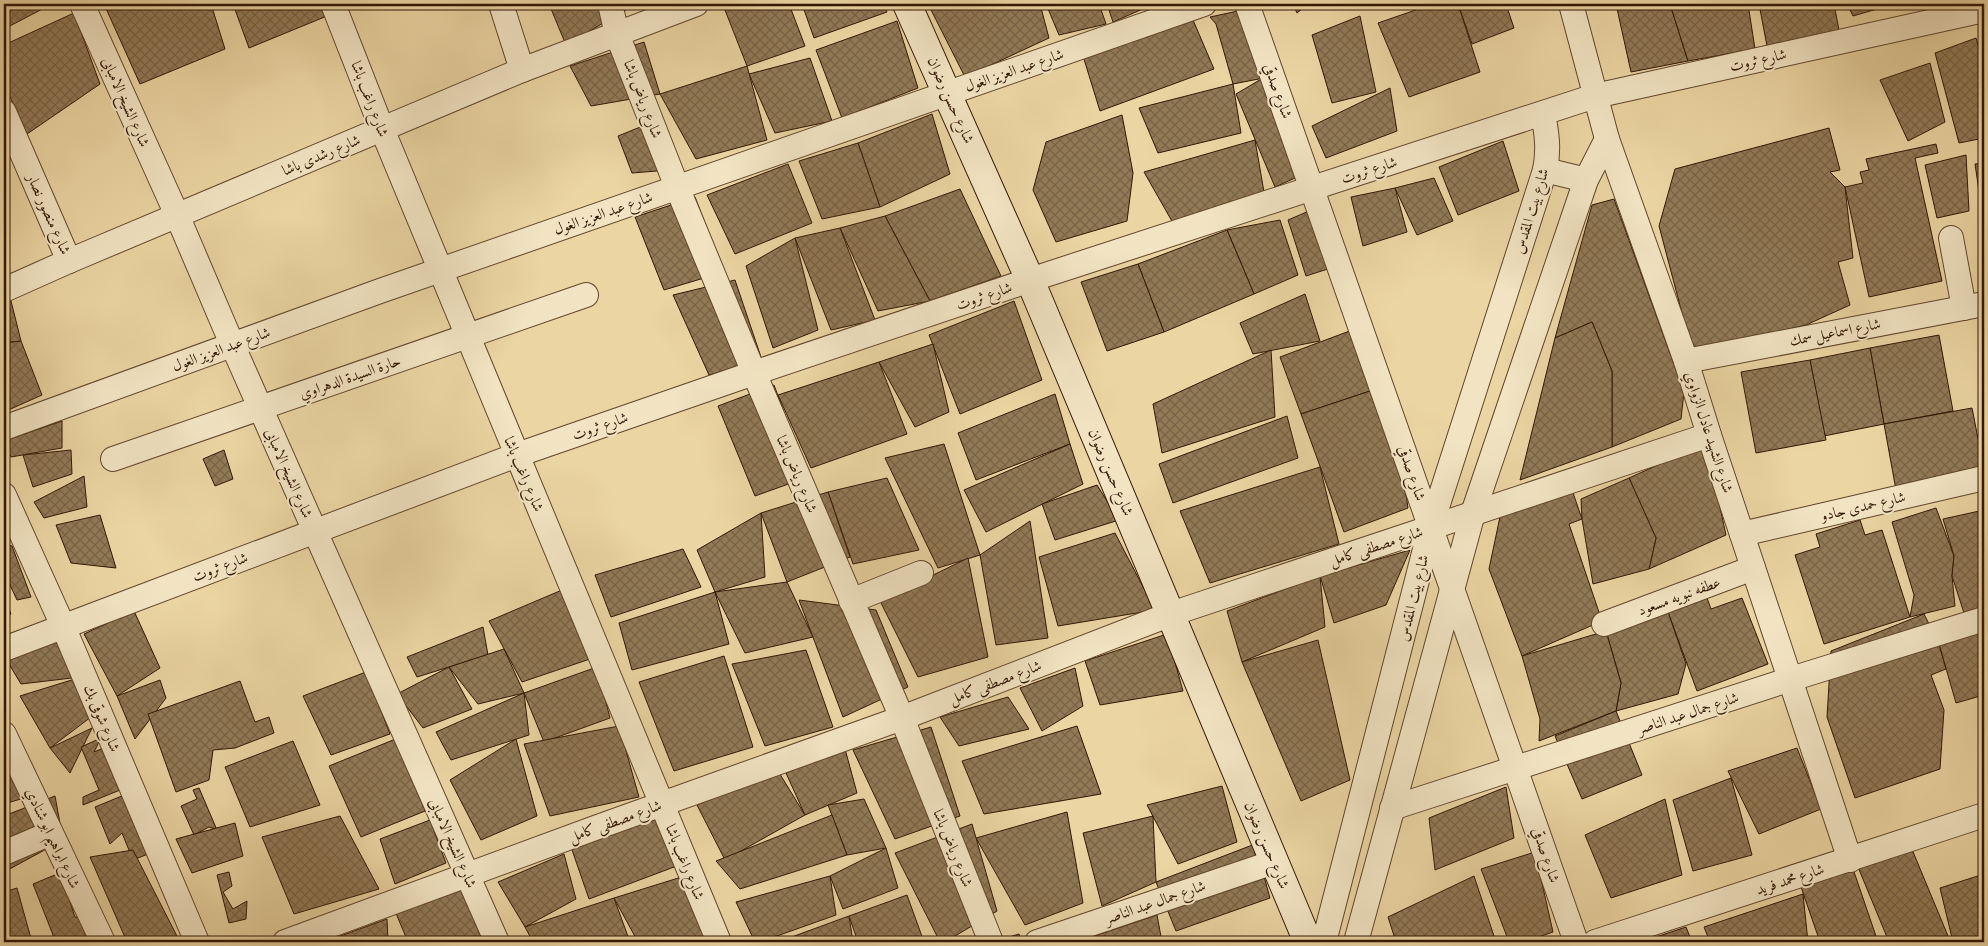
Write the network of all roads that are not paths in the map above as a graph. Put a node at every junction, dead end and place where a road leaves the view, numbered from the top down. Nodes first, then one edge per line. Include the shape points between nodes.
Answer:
1 (82, 4) edge
2 (333, 4) edge
3 (501, 4) edge
4 (610, 4) edge
5 (696, 4) edge
6 (908, 4) edge
7 (1204, 4) edge
8 (1247, 4) edge
9 (1571, 4) edge
10 (1984, 10) edge
11 (617, 34) junction
12 (522, 70) junction
13 (948, 92) junction
14 (1595, 96) junction
15 (4, 112) edge
16 (1543, 114) junction
17 (382, 129) junction
18 (1607, 140) junction
19 (1545, 170) junction
20 (1586, 180) junction
21 (678, 186) junction
22 (1312, 189) junction
23 (177, 216) junction
24 (1951, 238) dead end
25 (69, 261) junction
26 (440, 270) junction
27 (1030, 280) junction
28 (4, 290) edge
29 (586, 296) dead end
30 (1974, 306) edge
31 (468, 337) junction
32 (232, 344) junction
33 (1686, 361) junction
34 (754, 373) junction
35 (260, 408) junction
36 (4, 428) edge
37 (1709, 435) junction
38 (517, 456) junction
39 (114, 459) dead end
40 (1984, 478) edge
41 (4, 495) edge
42 (1473, 514) junction
43 (1431, 527) junction
44 (315, 531) junction
45 (1742, 534) junction
46 (1754, 568) junction
47 (921, 573) dead end
48 (1451, 591) junction
49 (851, 601) junction
50 (1170, 614) junction
51 (1984, 619) edge
52 (1604, 624) dead end
53 (63, 626) junction
54 (4, 649) edge
55 (1791, 679) junction
56 (902, 718) junction
57 (4, 734) edge
58 (1515, 768) junction
59 (662, 804) junction
60 (1392, 808) junction
61 (1984, 816) edge
62 (51, 833) junction
63 (4, 853) edge
64 (1850, 860) junction
65 (1274, 862) junction
66 (467, 875) junction
67 (1646, 934) edge
68 (103, 942) edge
69 (197, 942) edge
70 (285, 942) edge
71 (496, 942) edge
72 (719, 942) edge
73 (991, 942) edge
74 (1037, 942) edge
75 (1308, 942) edge
76 (1324, 942) edge
77 (1356, 942) edge
78 (1576, 942) edge
79 (1595, 942) edge

1 - 23 street, شارع الشيخ الامبابى
2 - 17 street, شارع راغب باشا
3 - 12 street
4 - 11 street, شارع رياض باشا
5 - 11 street, شارع رشدى باشا
6 - 13 street, شارع حسن رضوان
7 - 13 street, شارع عبد العزيز الغول
8 - 22 street, شارع صدقي
9 - 14 street, شارع الشهيد عادل الزواوي
10 - 14 street, شارع ثروت
11 - 12 street, شارع رشدى باشا
11 - 21 street, شارع رياض باشا
12 - 17 street, شارع رشدى باشا
13 - 21 street, شارع عبد العزيز الغول
13 - 27 street, شارع حسن رضوان
14 - 16 street, شارع ثروت
14 - 18 street, شارع الشهيد عادل الزواوي
15 - 25 street, شارع منصور نصار
16 - 19 street, شارع بيت المقدس via 1548,155
16 - 22 street, شارع ثروت
17 - 23 street, شارع رشدى باشا
17 - 26 street, شارع راغب باشا
18 - 20 street
18 - 33 street, شارع الشهيد عادل الزواوي
19 - 20 street
19 - 43 street, شارع بيت المقدس
20 - 42 street
21 - 26 street, شارع عبد العزيز الغول
21 - 34 street, شارع رياض باشا
22 - 27 street, شارع ثروت
22 - 43 street, شارع صدقي
23 - 25 street, شارع رشدى باشا
23 - 32 street, شارع الشيخ الامبابى
24 - 30 street
25 - 28 street, شارع رشدى باشا
26 - 31 street, شارع راغب باشا
26 - 32 street, شارع عبد العزيز الغول
27 - 34 street, شارع ثروت
27 - 50 street, شارع حسن رضوان
29 - 31 street, حارة السيدة الدهراوي
30 - 33 street, شارع اسماعيل سمك
31 - 35 street, حارة السيدة الدهراوي
31 - 38 street, شارع راغب باشا
32 - 35 street, شارع الشيخ الامبابى
32 - 36 street, شارع عبد العزيز الغول
33 - 37 street, شارع الشهيد عادل الزواوي
34 - 38 street, شارع ثروت
34 - 49 street, شارع رياض باشا
35 - 39 street, حارة السيدة الدهراوي
35 - 44 street, شارع الشيخ الامبابى
37 - 42 street, شارع مصطفى كامل
37 - 45 street, شارع الشهيد عادل الزواوي
38 - 44 street, شارع ثروت
38 - 59 street, شارع راغب باشا
40 - 45 street, شارع حمدى جادو
41 - 53 street, شارع شوقى بك
42 - 43 street, شارع مصطفى كامل
42 - 48 street
43 - 48 street, شارع صدقي
43 - 50 street, شارع مصطفى كامل
43 - 76 street, شارع بيت المقدس
44 - 53 street, شارع ثروت
44 - 66 street, شارع الشيخ الامبابى
45 - 46 street, شارع الشهيد عادل الزواوي
46 - 52 street, عطفه نبويه مسعود
46 - 55 street, شارع الشهيد عادل الزواوي
47 - 49 street
48 - 58 street, شارع صدقي
48 - 60 street
49 - 56 street, شارع رياض باشا
50 - 56 street, شارع مصطفى كامل
50 - 65 street, شارع حسن رضوان
51 - 55 street, شارع جمال عبد الناصر
53 - 54 street, شارع ثروت
53 - 69 street, شارع شوقى بك
55 - 58 street, شارع جمال عبد الناصر
55 - 64 street, شارع الشهيد عادل الزواوي
56 - 59 street, شارع مصطفى كامل
56 - 73 street, شارع رياض باشا
57 - 62 street, شارع ابراهيم ابو شنادي
58 - 60 street, شارع جمال عبد الناصر
58 - 78 street, شارع صدقي
59 - 66 street, شارع مصطفى كامل
59 - 72 street, شارع راغب باشا
60 - 77 street
61 - 64 street, شارع محمد فريد
62 - 63 street
62 - 68 street, شارع ابراهيم ابو شنادي
64 - 67 street, شارع محمد فريد
65 - 74 street, شارع جمال عبد الناصر
65 - 75 street, شارع حسن رضوان
66 - 70 street, شارع مصطفى كامل
66 - 71 street, شارع الشيخ الامبابى
67 - 79 street, شارع محمد فريد

